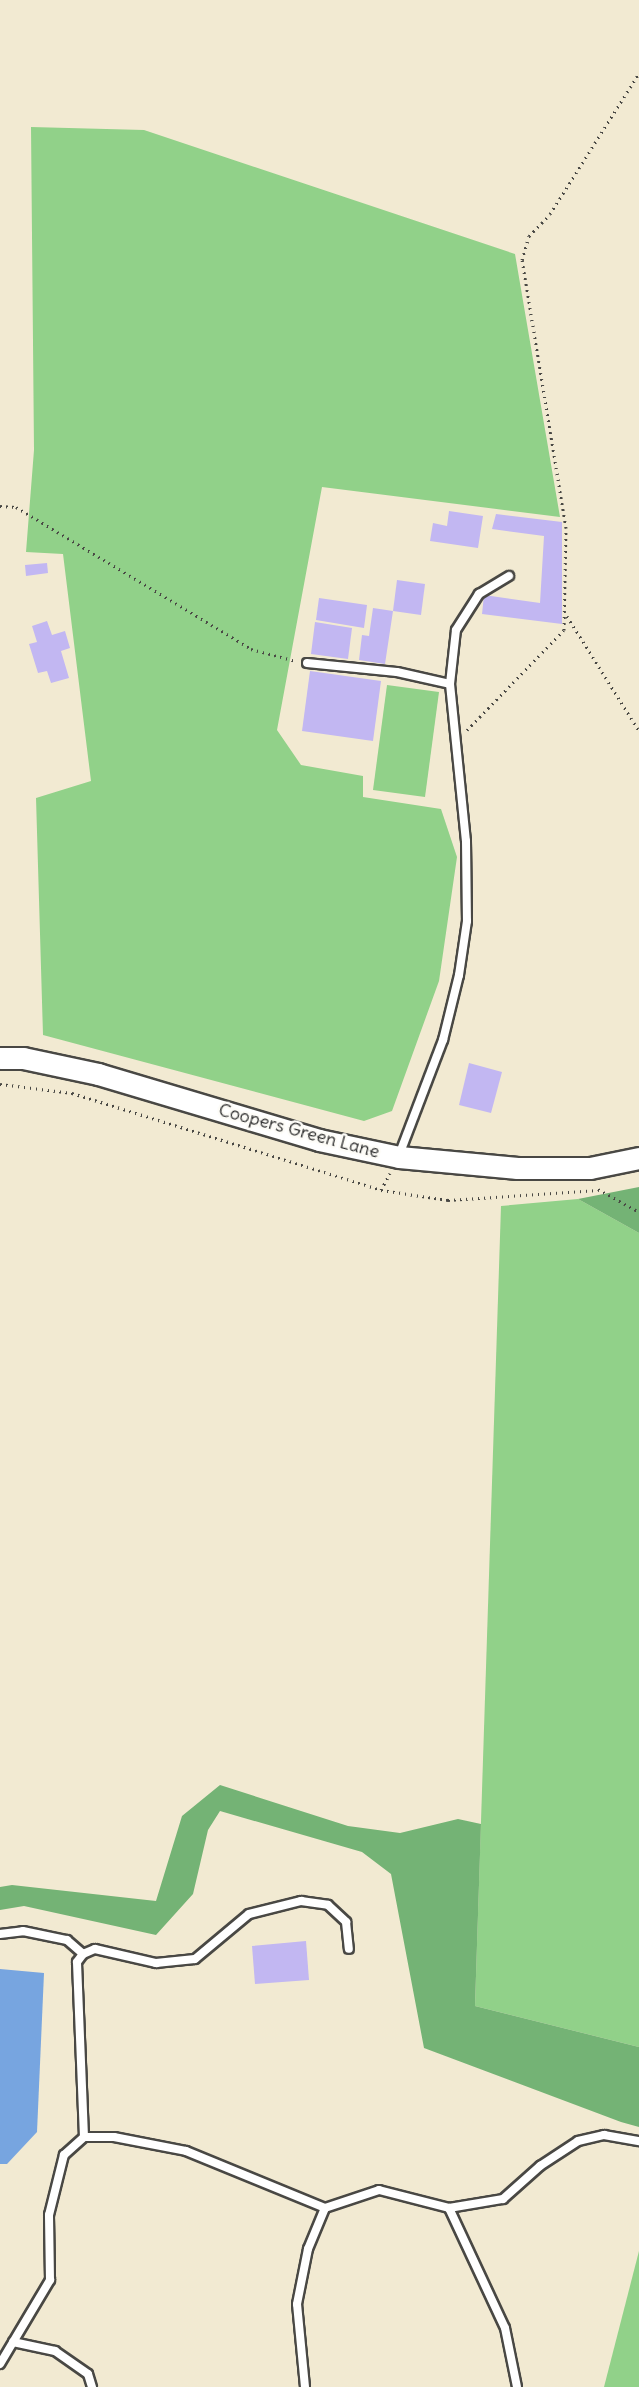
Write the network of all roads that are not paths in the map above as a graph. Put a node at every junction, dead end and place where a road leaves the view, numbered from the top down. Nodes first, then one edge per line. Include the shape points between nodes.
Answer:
1 (509, 576) dead end
2 (307, 663) road end
3 (450, 684) junction
4 (0, 1058) edge
5 (399, 1157) junction
6 (639, 1158) edge
7 (0, 1934) edge
8 (349, 1949) dead end
9 (83, 1954) junction
10 (84, 2137) junction
11 (639, 2141) edge
12 (325, 2208) junction
13 (449, 2208) junction
14 (13, 2342) junction
15 (0, 2364) edge
16 (92, 2387) edge
17 (305, 2387) edge
18 (517, 2387) edge

1 - 3 lane via 479,594 456,630
2 - 3 lane via 397,672
3 - 5 lane via 466,841 468,921 443,1040
4 - 5 street, Coopers Green Lane via 23,1058 98,1074 319,1140
5 - 6 street, Coopers Green Lane via 517,1168 590,1168
7 - 9 lane via 23,1931 67,1940
8 - 9 lane via 346,1922 327,1905 301,1901 249,1914 195,1959 156,1963 95,1949
9 - 10 lane via 77,1962
10 - 12 lane via 114,2137 186,2151
10 - 14 lane via 64,2155 49,2215 50,2280
11 - 13 lane via 604,2135 578,2141 540,2166 503,2199
12 - 13 lane via 379,2190
12 - 17 lane via 308,2249 297,2304
13 - 18 lane via 505,2328
14 - 15 lane
14 - 16 lane via 55,2350 88,2374

